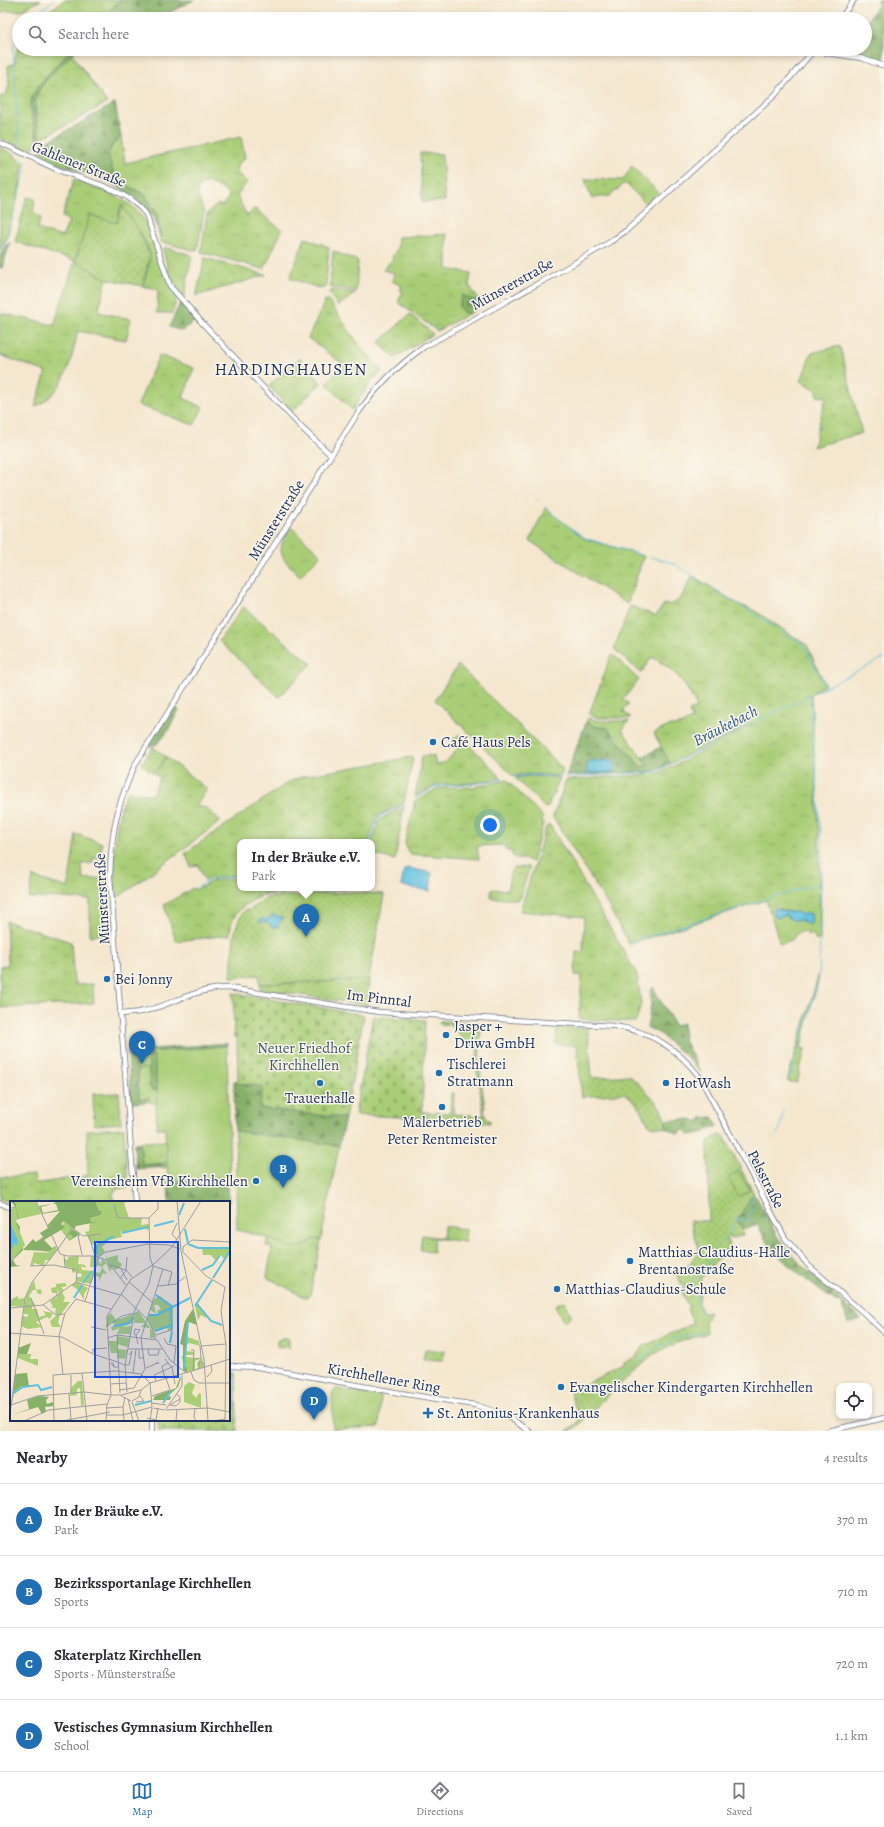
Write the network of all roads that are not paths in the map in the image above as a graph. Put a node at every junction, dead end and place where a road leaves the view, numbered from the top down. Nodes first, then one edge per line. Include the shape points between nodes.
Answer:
1 (854, 0) edge
2 (845, 12) edge
3 (809, 56) edge
4 (846, 56) edge
5 (884, 66) edge
6 (0, 144) edge
7 (331, 455) junction
8 (120, 1014) junction
9 (639, 1031) joint
10 (135, 1201) edge
11 (0, 1203) edge
12 (10, 1208) edge
13 (884, 1332) edge
14 (230, 1366) edge
15 (884, 1418) edge
16 (529, 1431) edge
17 (828, 1431) edge

1 - 2 main road
3 - 7 main road, Münsterstraße via 775,95 627,230 424,347 408,359 374,391
4 - 5 main road
6 - 7 main road, Gahlener Straße via 131,198 146,214 170,286 304,430
7 - 8 main road, Münsterstraße via 168,712 125,785 111,843 110,877
8 - 9 main road, Im Pinntal via 143,1012 192,993 229,988 379,1012 596,1024
8 - 10 main road, Münsterstraße
9 - 13 main road, Pelsstraße via 660,1040 689,1064 701,1079 775,1222 795,1251
11 - 12 main road
14 - 16 main road, Kirchhellener Ring via 258,1367 480,1406 506,1415
15 - 17 main road

